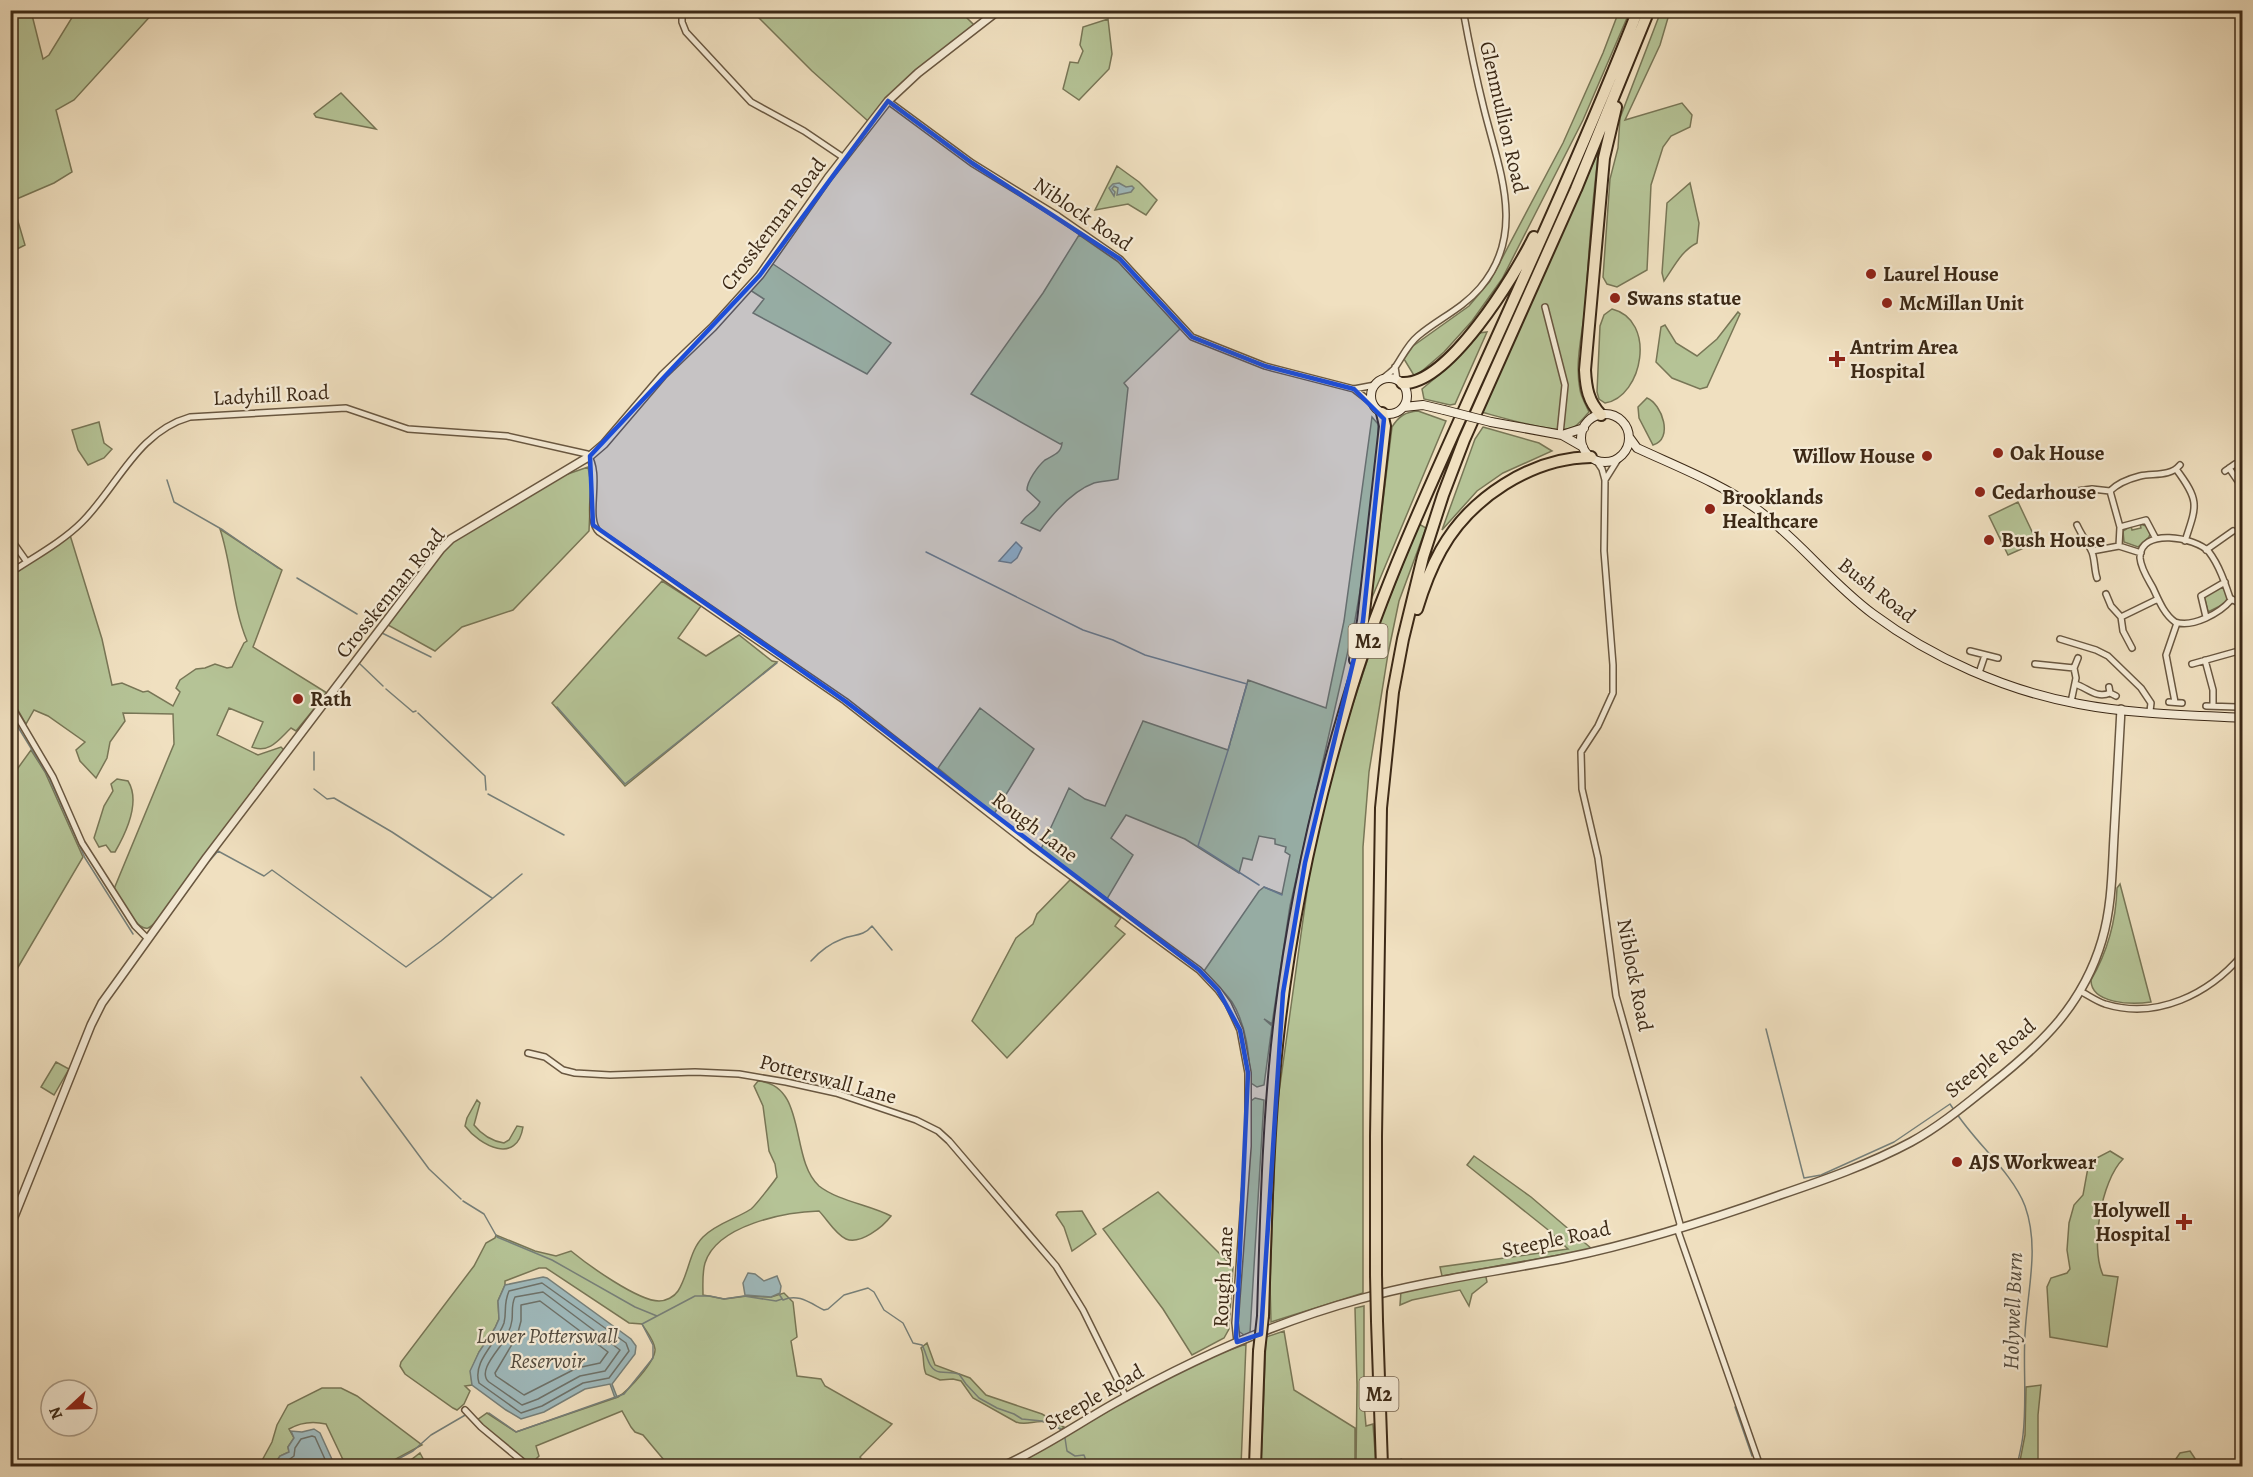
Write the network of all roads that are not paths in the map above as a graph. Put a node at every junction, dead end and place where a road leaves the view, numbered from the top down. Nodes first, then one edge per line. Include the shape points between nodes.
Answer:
1 (682, 10) edge
2 (999, 10) edge
3 (1464, 10) edge
4 (1638, 10) edge
5 (1649, 10) edge
6 (1623, 74) junction
7 (888, 101) junction
8 (844, 158) junction
9 (1577, 159) junction
10 (1545, 308) dead end
11 (1395, 367) junction
12 (1377, 383) junction
13 (1402, 385) junction
14 (1354, 389) junction
15 (1372, 404) junction
16 (1423, 405) junction
17 (1404, 407) junction
18 (1382, 413) junction
19 (1601, 415) junction
20 (1584, 428) junction
21 (1561, 435) junction
22 (1629, 436) junction
23 (1583, 447) junction
24 (1637, 448) junction
25 (1623, 453) junction
26 (590, 456) junction
27 (1594, 459) junction
28 (2235, 464) dead end
29 (1605, 480) junction
30 (2242, 486) edge
31 (2077, 491) dead end
32 (2110, 491) junction
33 (2077, 525) dead end
34 (2223, 526) dead end
35 (2120, 527) junction
36 (10, 538) edge
37 (2156, 539) junction
38 (2185, 541) junction
39 (2119, 546) junction
40 (2206, 550) junction
41 (2092, 551) junction
42 (2141, 553) junction
43 (27, 562) junction
44 (10, 573) edge
45 (2097, 578) dead end
46 (2224, 582) junction
47 (2106, 594) dead end
48 (2158, 599) junction
49 (2231, 600) junction
50 (2242, 605) edge
51 (2121, 617) junction
52 (2206, 617) junction
53 (2177, 623) junction
54 (2060, 639) dead end
55 (2132, 648) dead end
56 (2242, 650) edge
57 (1970, 651) dead end
58 (1985, 655) junction
59 (1998, 658) dead end
60 (2078, 658) dead end
61 (2205, 660) junction
62 (2035, 664) dead end
63 (2192, 664) dead end
64 (2074, 668) junction
65 (1979, 673) junction
66 (2075, 684) junction
67 (1394, 692) junction
68 (2112, 692) dead end
69 (2071, 702) junction
70 (2182, 703) dead end
71 (10, 704) edge
72 (2206, 706) dead end
73 (2213, 706) junction
74 (2237, 707) dead end
75 (2121, 709) junction
76 (2150, 711) junction
77 (2242, 718) edge
78 (1341, 722) junction
79 (148, 939) junction
80 (2242, 955) edge
81 (2080, 991) junction
82 (528, 1053) dead end
83 (10, 1227) edge
84 (1679, 1228) junction
85 (1237, 1342) junction
86 (1126, 1397) junction
87 (465, 1410) dead end
88 (528, 1467) edge
89 (1003, 1467) edge
90 (1255, 1467) edge
91 (1382, 1467) edge
92 (1760, 1467) edge

1 - 8 street via 686,32 745,97
2 - 7 street, Crosskennan Road
3 - 11 street, Glenmullion Road via 1504,189 1506,230 1495,266 1481,287 1455,311 1418,335
4 - 9 highway, M2
5 - 6 highway, M2
6 - 19 highway via 1604,158 1585,370 1587,393
6 - 67 highway, M2 via 1443,495 1416,586
7 - 8 street, Crosskennan Road
7 - 14 street, Niblock Road via 972,163 1120,259 1192,337 1265,366
8 - 26 street, Crosskennan Road via 760,275
9 - 13 highway via 1490,312 1424,378
9 - 78 highway, M2 via 1405,544
10 - 21 street via 1564,380
11 - 12 street, Glenmullion Road
11 - 13 street
12 - 13 main road via 1385,378
12 - 14 street, Niblock Road
12 - 15 main road via 1371,394
13 - 16 main road
13 - 17 main road
14 - 15 street, Niblock Road
15 - 18 main road
16 - 17 main road
16 - 21 main road, bridge
17 - 18 main road via 1394,414
18 - 78 highway via 1385,426 1363,621
19 - 20 main road
19 - 22 main road via 1617,418
20 - 21 main road
20 - 23 main road
21 - 23 main road
22 - 24 main road
22 - 25 main road
23 - 27 main road
24 - 25 main road
24 - 65 main road, Bush Road via 1735,495 1759,511 1873,615 1913,641
25 - 27 main road via 1608,462
25 - 29 street
26 - 43 street, Ladyhill Road via 507,436 408,429 346,408 190,417 168,425 150,439 82,522
26 - 79 street, Crosskennan Road via 451,539 441,549
26 - 85 street, Rough Lane via 593,523 599,532 845,701 1034,849 1199,970 1223,996 1240,1030 1248,1073
27 - 29 street, Niblock Road
27 - 67 highway via 1575,458 1522,474 1488,496 1463,519 1430,571
28 - 30 street via 2227,470
29 - 84 street, Niblock Road via 1604,551 1613,693 1581,752 1582,789 1598,858 1616,996
31 - 32 street
32 - 35 street
32 - 38 street via 2138,476 2162,474 2178,467 2195,502
33 - 41 street
34 - 40 street via 2230,533
35 - 37 street via 2146,520
35 - 39 street
36 - 43 street
37 - 38 street
37 - 42 street
38 - 40 street
39 - 41 street
39 - 42 street
40 - 46 street
41 - 45 street
42 - 48 street via 2142,565
43 - 44 street, Ladyhill Road
46 - 49 street
46 - 52 street via 2201,596
47 - 51 street
48 - 51 street
48 - 53 street via 2166,614
49 - 50 street
49 - 52 street via 2218,613
51 - 55 street
52 - 53 street
53 - 70 street via 2166,655 2172,702
54 - 76 street via 2108,656 2141,688 2151,703
56 - 61 street
57 - 58 street
58 - 59 street
58 - 65 street
60 - 64 street
61 - 63 street
61 - 73 street
62 - 64 street
64 - 66 street
65 - 69 main road, Bush Road
66 - 68 street via 2096,695
66 - 69 street
67 - 91 highway, M2, bridge via 1380,832 1376,1275
69 - 75 main road, Bush Road
71 - 79 street via 53,777 82,843 135,926
72 - 73 street
73 - 74 street
75 - 76 main road
75 - 81 street, Steeple Road via 2108,911 2102,942
76 - 77 main road
78 - 90 highway, M2, bridge via 1305,863 1280,1016 1270,1132
79 - 83 street, Crosskennan Road via 95,1015
80 - 81 street via 2227,972 2202,989 2151,1009 2104,1004
81 - 84 street, Steeple Road via 2036,1047 1954,1113 1910,1142 1755,1204
82 - 86 street, Potterswall Lane via 545,1057 563,1070 584,1074 739,1074 786,1082 858,1100 931,1127 949,1141 1056,1266 1083,1310
84 - 85 street, Steeple Road via 1586,1254 1436,1280 1360,1299
84 - 92 street, Niblock Road
85 - 86 street, Steeple Road
86 - 89 street, Steeple Road
87 - 88 street

